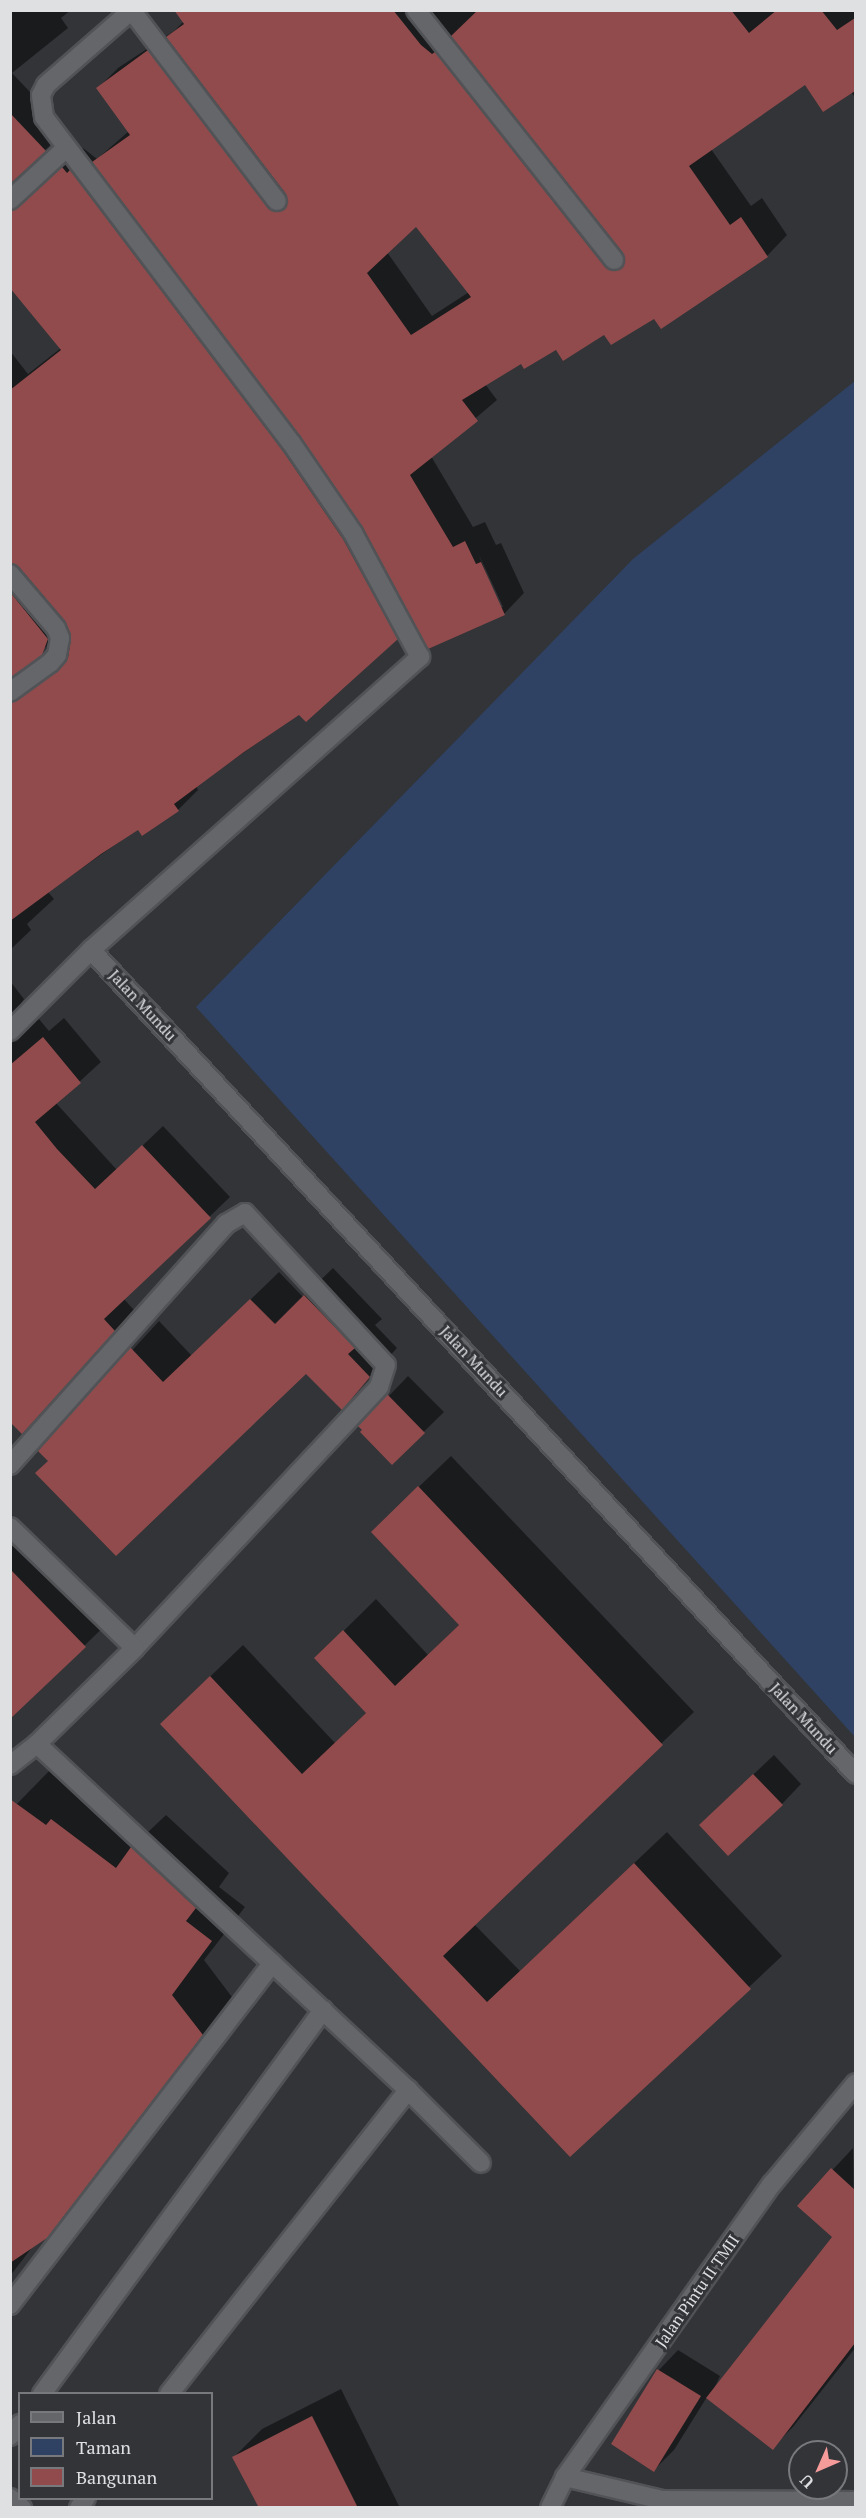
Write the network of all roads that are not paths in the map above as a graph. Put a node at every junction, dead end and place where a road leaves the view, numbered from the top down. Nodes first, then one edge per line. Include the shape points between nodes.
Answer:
1 (416, 10) edge
2 (132, 11) edge
3 (65, 149) junction
4 (10, 200) edge
5 (277, 201) dead end
6 (614, 260) dead end
7 (10, 574) edge
8 (10, 692) edge
9 (91, 950) junction
10 (10, 1030) edge
11 (10, 1465) edge
12 (10, 1527) edge
13 (135, 1648) junction
14 (37, 1744) junction
15 (10, 1765) edge
16 (855, 1774) edge
17 (272, 1963) junction
18 (323, 2010) junction
19 (855, 2083) edge
20 (408, 2090) junction
21 (481, 2163) dead end
22 (10, 2305) edge
23 (43, 2392) edge
24 (171, 2392) edge
25 (565, 2477) junction
26 (10, 2498) edge
27 (855, 2501) edge
28 (663, 2504) edge
29 (22, 2508) edge
30 (550, 2508) edge

1 - 6 street
2 - 3 street via 46,85 41,95 44,117
2 - 5 street
3 - 4 street
3 - 9 street via 292,444 353,533 420,657
7 - 8 street via 56,628 60,638 57,655 50,663
9 - 10 street
9 - 16 street, Jalan Mundu
11 - 13 street via 226,1224 245,1213 386,1365 379,1387
12 - 13 street
13 - 14 street
14 - 15 street
14 - 17 street
17 - 18 street
17 - 22 street
18 - 20 street
18 - 23 street
19 - 25 street, Jalan Pintu II TMII via 772,2184
20 - 21 street
20 - 24 street
25 - 28 street
25 - 30 street, Jalan Pintu II TMII
26 - 29 street
27 - 28 street

